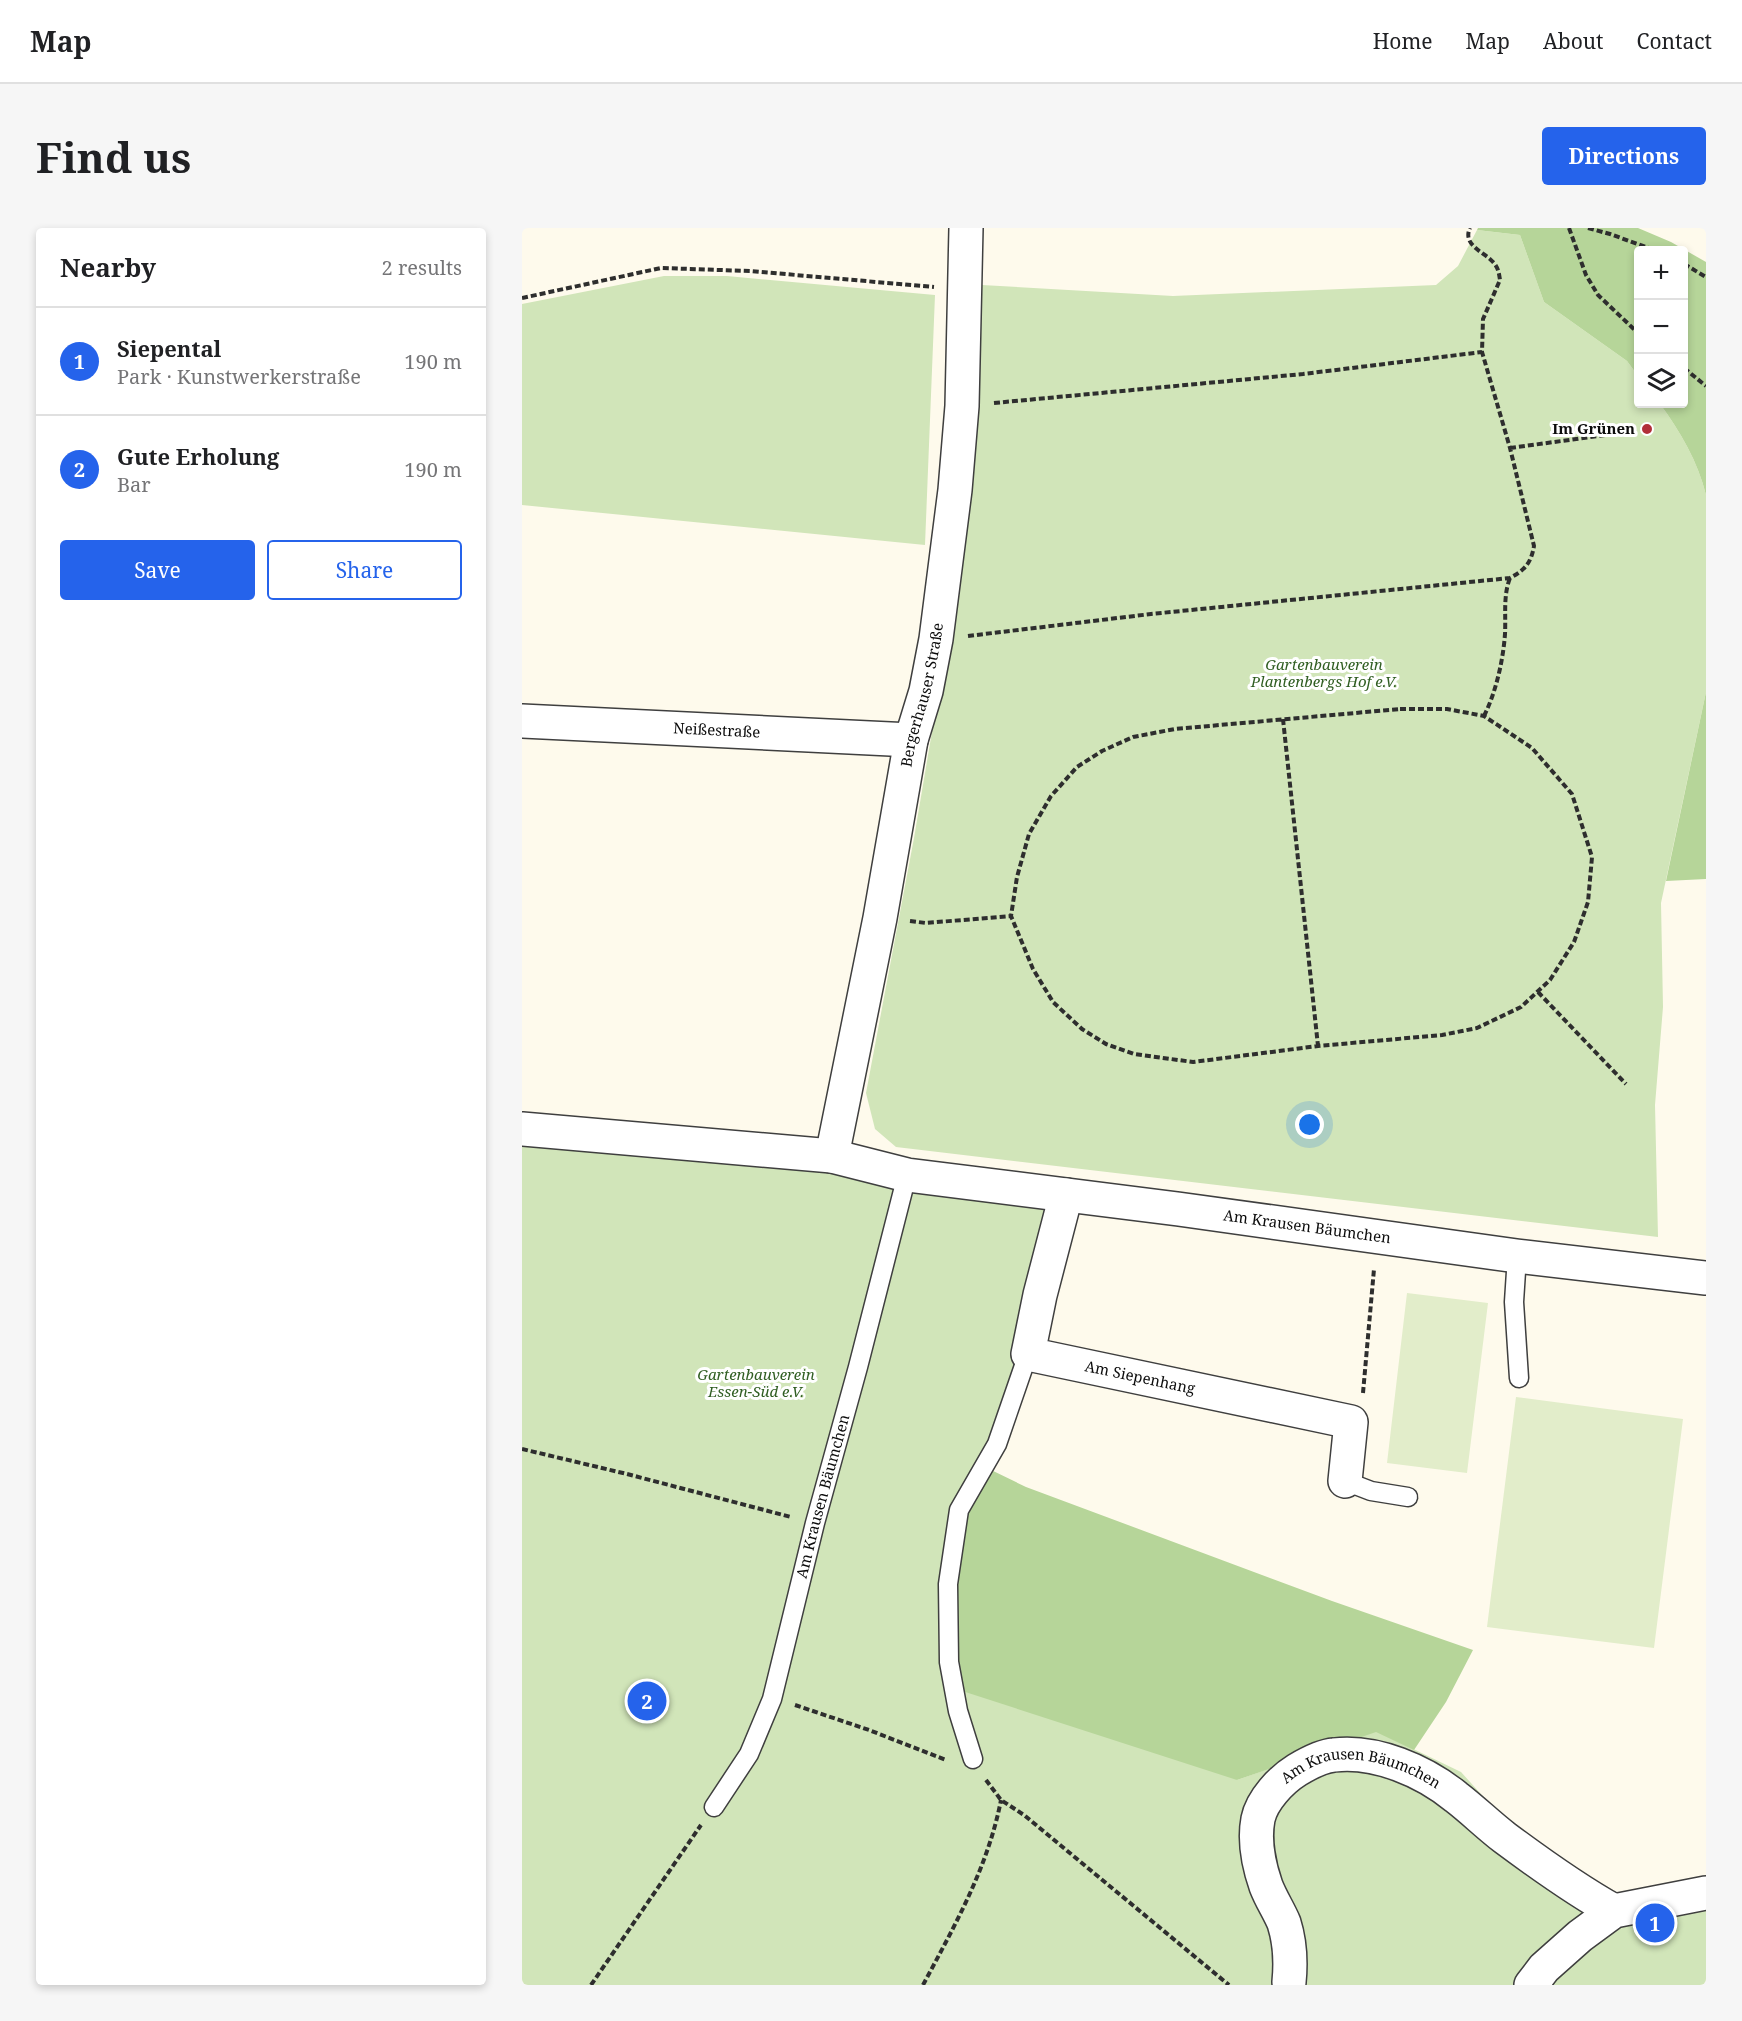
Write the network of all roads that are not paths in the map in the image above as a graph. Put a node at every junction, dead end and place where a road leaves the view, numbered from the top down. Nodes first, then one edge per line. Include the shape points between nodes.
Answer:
1 (966, 228) edge
2 (522, 721) edge
3 (911, 740) junction
4 (522, 1129) edge
5 (832, 1156) junction
6 (907, 1175) junction
7 (1066, 1195) junction
8 (1517, 1256) junction
9 (1706, 1278) edge
10 (1028, 1354) junction
11 (1519, 1378) dead end
12 (1345, 1481) joint
13 (1408, 1497) dead end
14 (973, 1759) road end
15 (714, 1807) road end
16 (1706, 1893) edge
17 (1614, 1911) junction
18 (1289, 1982) dead end
19 (1531, 1985) edge

1 - 3 street, Bergerhauser Straße via 962,406 955,490 936,639
2 - 3 street, Neißestraße
3 - 5 street, Bergerhauser Straße
4 - 5 street, Am Krausen Bäumchen
5 - 6 street, Am Krausen Bäumchen
6 - 7 street, Am Krausen Bäumchen
6 - 15 lane, Am Krausen Bäumchen via 772,1698 749,1754
7 - 8 street, Am Krausen Bäumchen
7 - 10 street
8 - 9 street, Am Krausen Bäumchen
8 - 11 lane via 1514,1302
10 - 12 street, Am Siepenhang via 1351,1422
10 - 14 lane via 998,1444 959,1510 948,1584 949,1662 958,1711
12 - 13 lane via 1371,1491
16 - 17 street
17 - 18 street, Am Krausen Bäumchen via 1532,1858 1455,1796 1420,1774 1361,1755 1333,1755 1286,1777 1258,1818 1257,1847 1266,1886 1284,1924 1292,1960
17 - 19 street via 1551,1961

